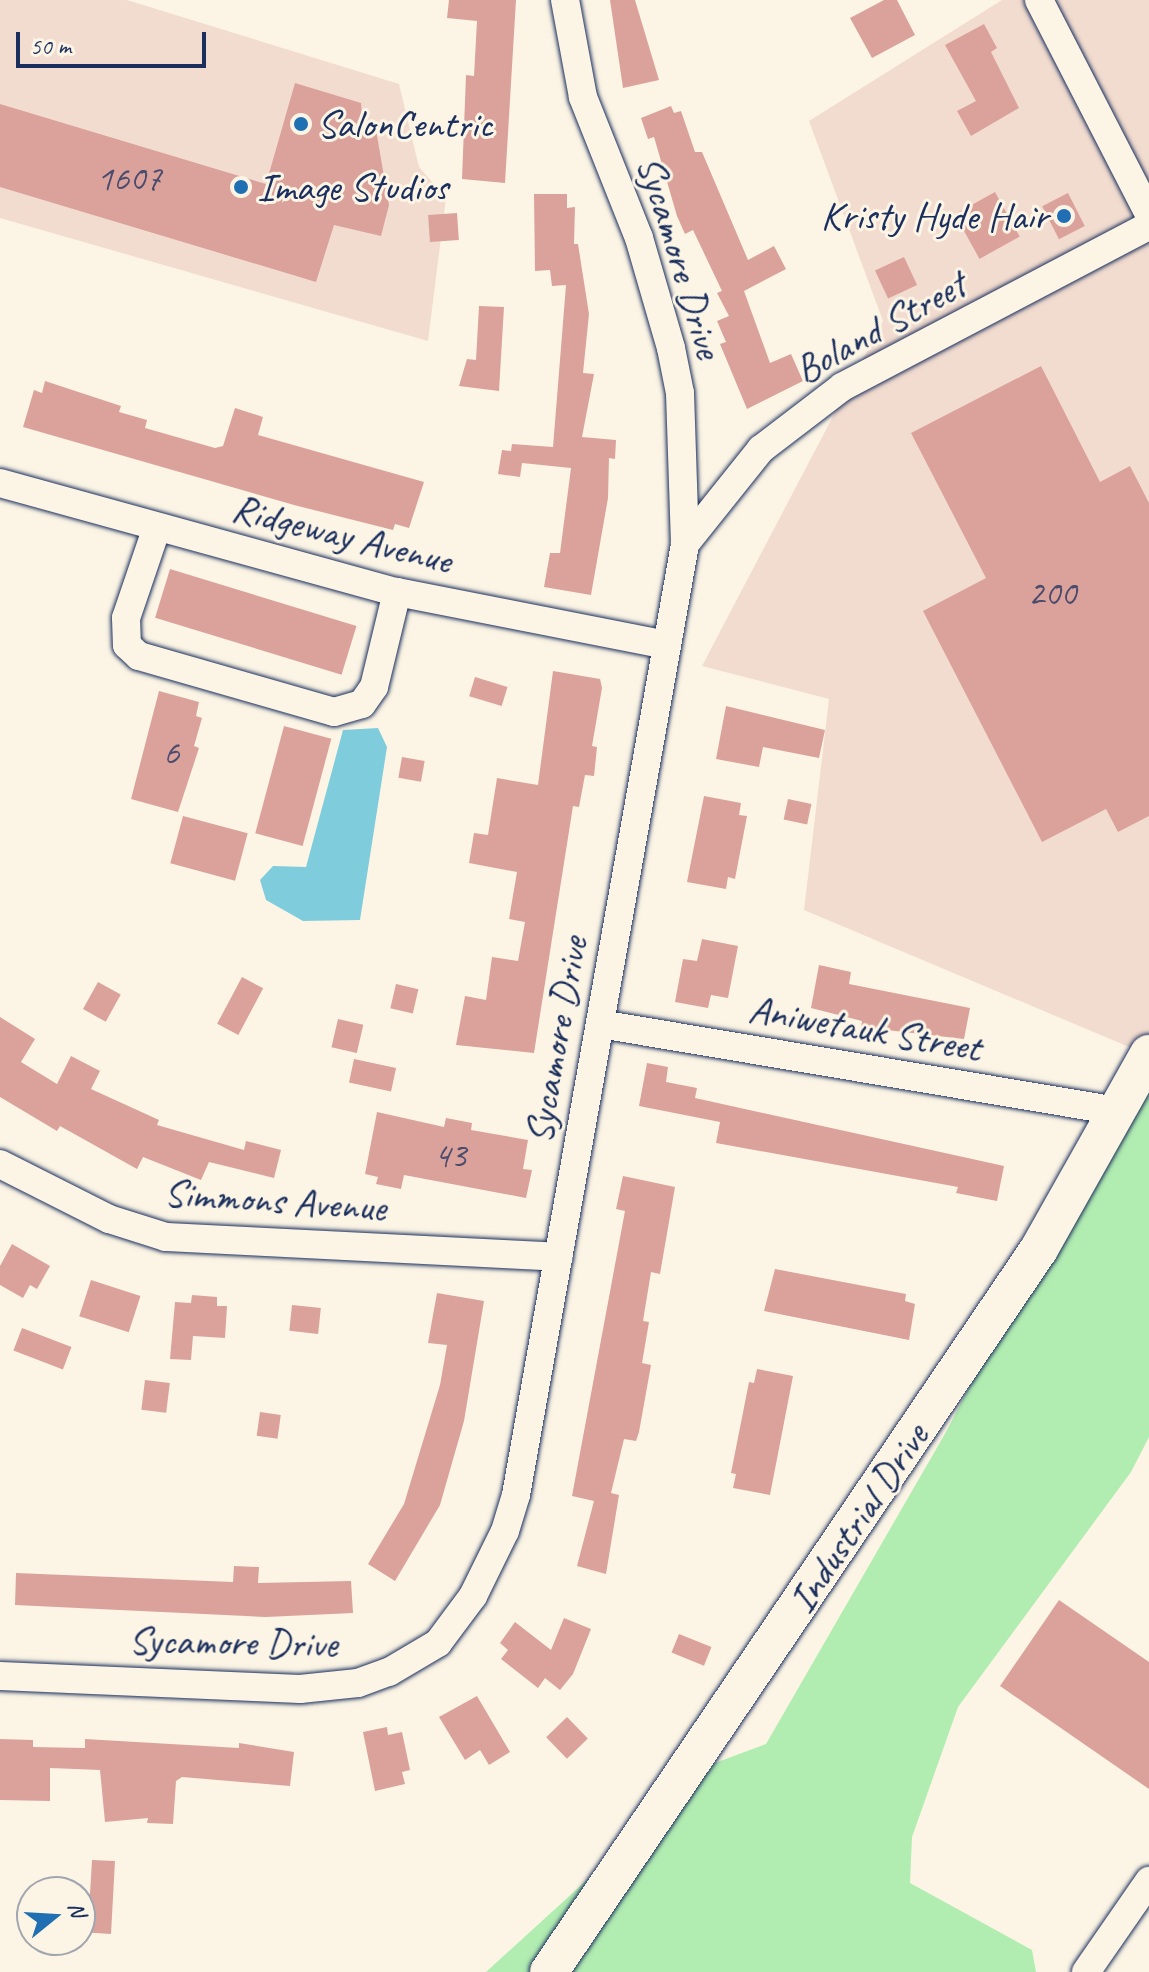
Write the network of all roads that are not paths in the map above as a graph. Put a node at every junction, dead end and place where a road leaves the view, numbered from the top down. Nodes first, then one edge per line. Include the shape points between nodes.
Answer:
1 (565, 0) edge
2 (1039, 0) edge
3 (1149, 214) edge
4 (1149, 226) edge
5 (0, 483) edge
6 (157, 527) junction
7 (685, 544) junction
8 (397, 592) junction
9 (667, 645) junction
10 (600, 1024) junction
11 (1149, 1054) edge
12 (1117, 1111) junction
13 (0, 1164) edge
14 (558, 1257) junction
15 (0, 1676) edge
16 (1149, 1881) edge
17 (549, 1972) edge
18 (1086, 1972) edge

1 - 7 street, Sycamore Drive via 583,97 639,238 671,348 680,393
2 - 3 street
4 - 7 street, Boland Street via 842,387 761,449
5 - 6 street, Ridgeway Avenue
6 - 8 street, Ridgeway Avenue
6 - 8 street via 126,618 127,645 139,656 334,712 362,704 374,687
7 - 9 street, Sycamore Drive
8 - 9 street, Ridgeway Avenue
9 - 10 street, Sycamore Drive
10 - 12 street, Aniwetauk Street
10 - 14 street, Sycamore Drive
11 - 12 street, Industrial Drive
12 - 17 street, Industrial Drive via 1039,1249
13 - 14 street, Simmons Avenue via 109,1219 166,1237
14 - 15 street, Sycamore Drive via 508,1519 473,1596 438,1643 389,1672 329,1689
16 - 18 street

